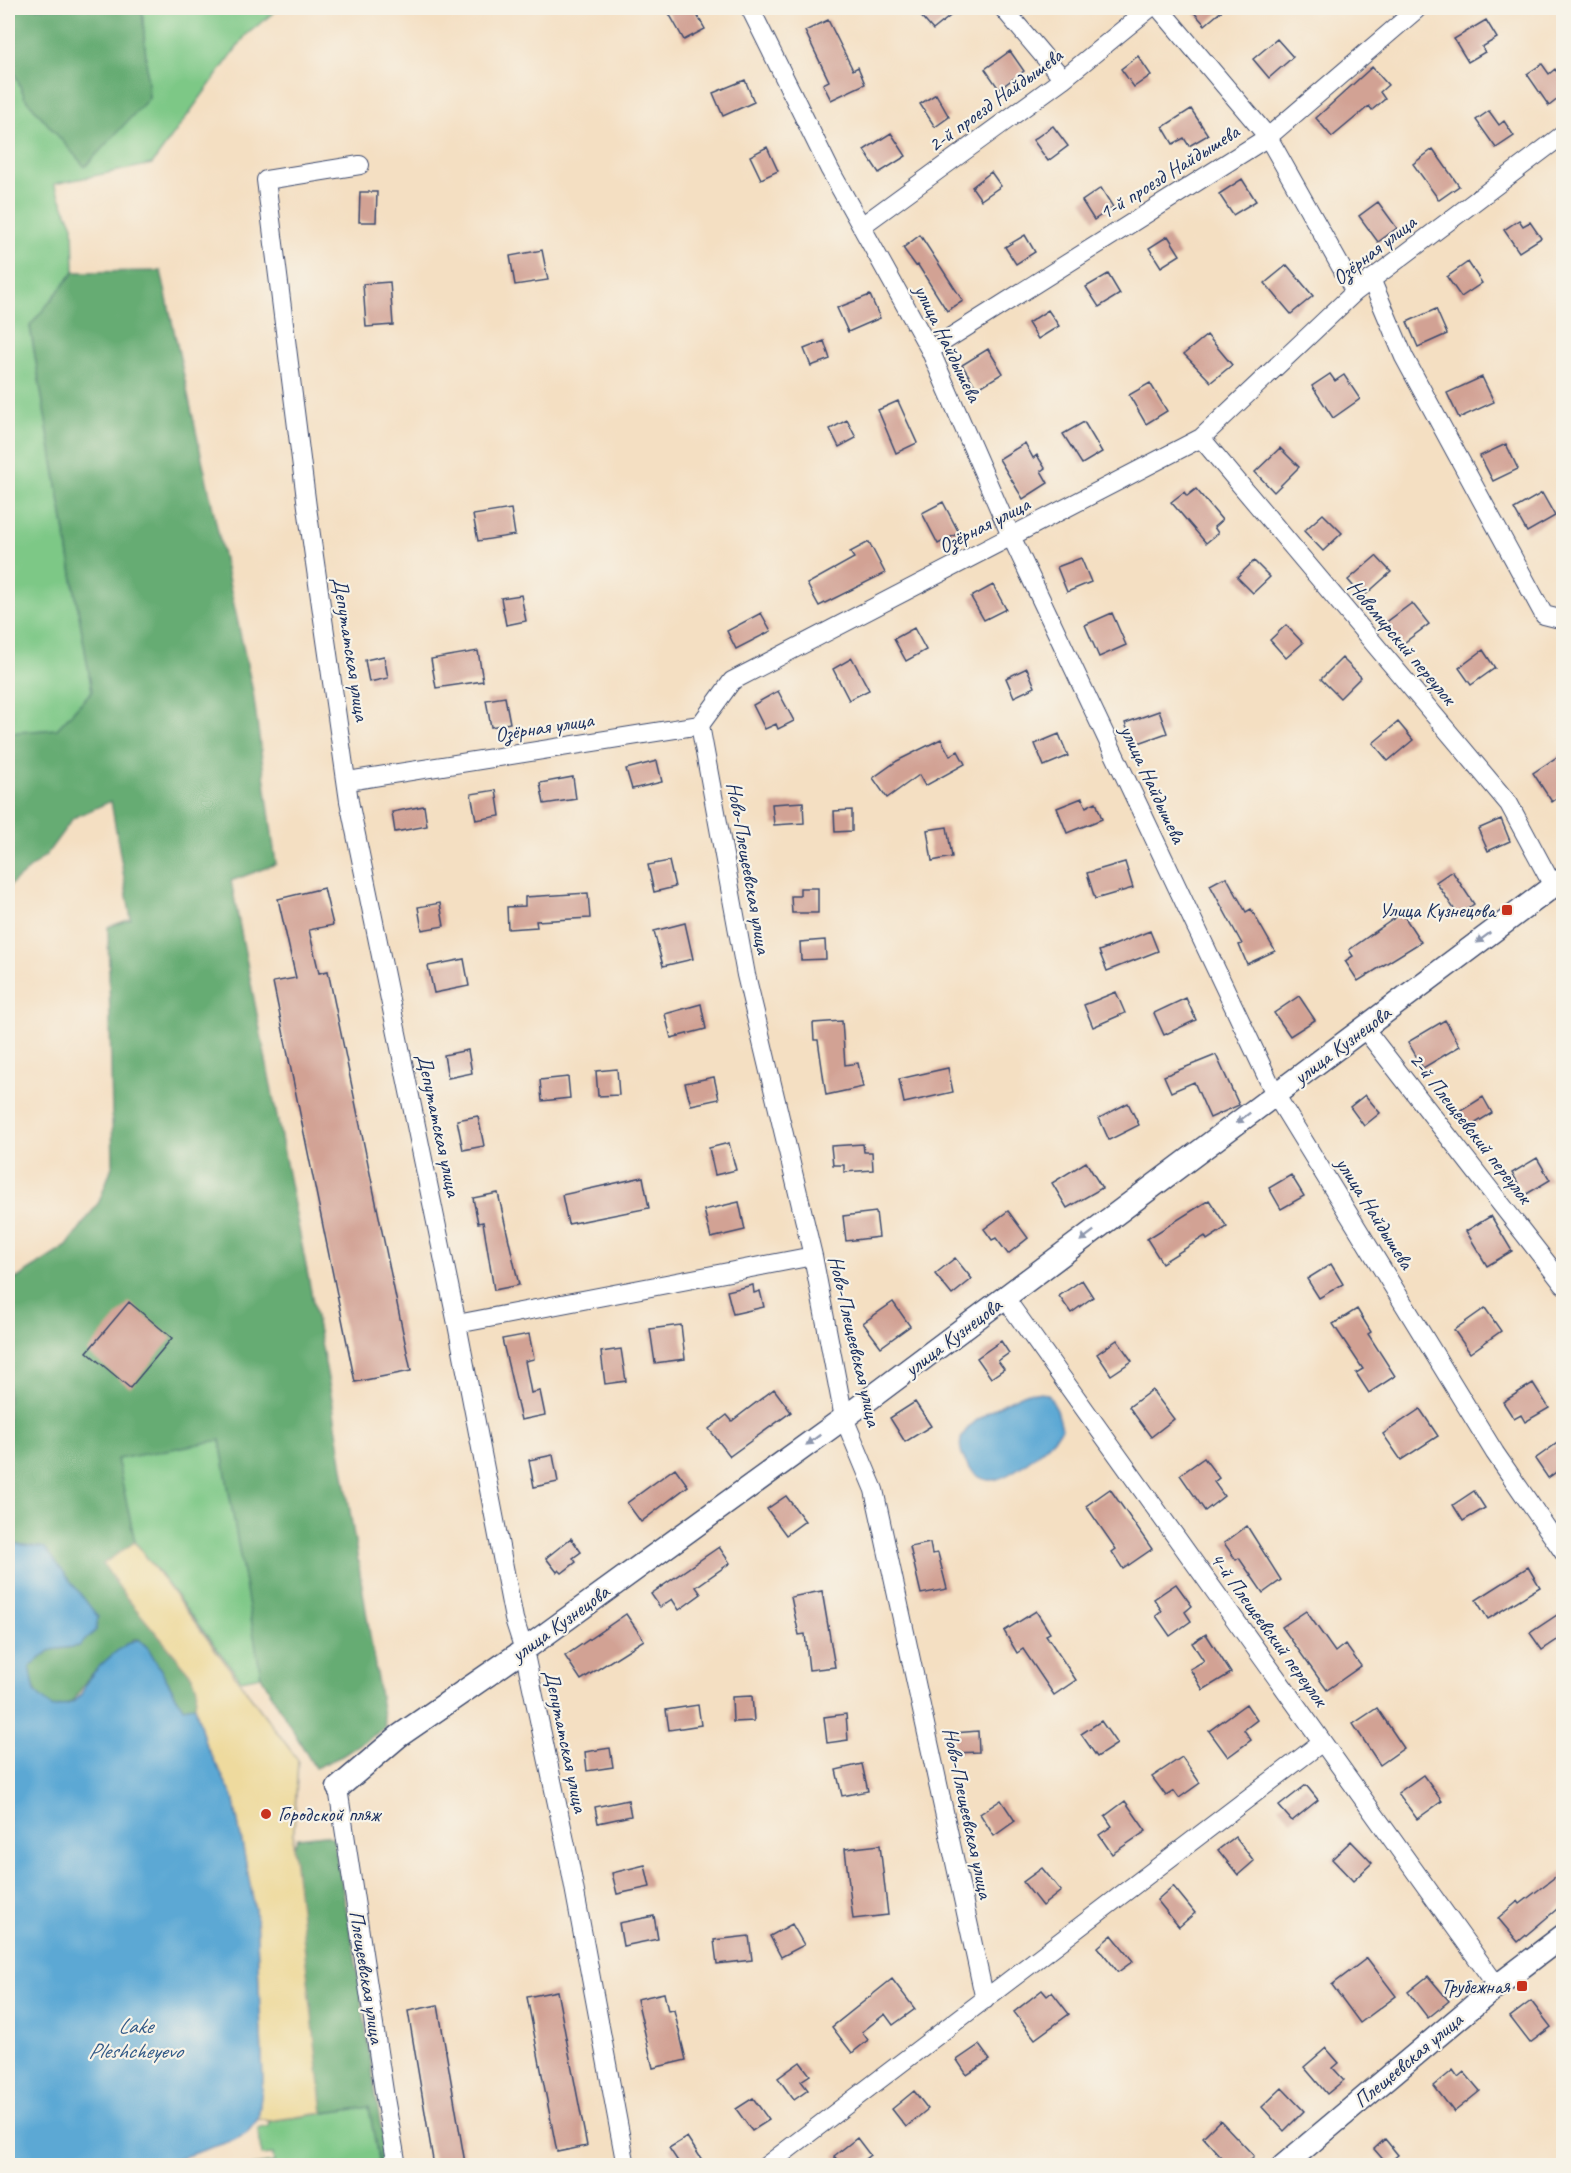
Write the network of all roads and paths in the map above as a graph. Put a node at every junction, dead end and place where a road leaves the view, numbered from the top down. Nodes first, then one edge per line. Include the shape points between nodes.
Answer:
1 (750, 8) edge
2 (1004, 8) edge
3 (1150, 8) edge
4 (1159, 8) edge
5 (1415, 9) edge
6 (1063, 79) junction
7 (1563, 134) edge
8 (1268, 136) junction
9 (360, 165) dead end
10 (863, 225) junction
11 (1371, 279) junction
12 (1355, 291) junction
13 (930, 350) junction
14 (1201, 438) junction
15 (1011, 536) junction
16 (1563, 620) edge
17 (700, 725) junction
18 (348, 781) junction
19 (1558, 882) edge
20 (1364, 1028) junction
21 (1275, 1094) junction
22 (813, 1256) junction
23 (1563, 1285) edge
24 (1005, 1298) junction
25 (457, 1324) junction
26 (844, 1418) junction
27 (1563, 1553) edge
28 (524, 1650) junction
29 (1322, 1742) junction
30 (338, 1788) joint
31 (1563, 1935) edge
32 (1497, 1986) junction
33 (985, 2000) junction
34 (397, 2166) edge
35 (626, 2166) edge
36 (766, 2166) edge
37 (1283, 2166) edge

1 - 10 street, улица Найдышева via 830,170
2 - 6 street
3 - 6 street, 2-й проезд Найдышева
4 - 8 street
5 - 8 street, 1-й проезд Найдышева
6 - 10 street, 2-й проезд Найдышева
7 - 11 street, Озёрная улица
8 - 12 street
8 - 13 street, 1-й проезд Найдышева
9 - 18 street, Депутатская улица via 266,180 307,507
10 - 13 street, улица Найдышева
11 - 12 street, Озёрная улица
11 - 16 street via 1404,357 1544,615
12 - 14 street, Озёрная улица
13 - 15 street, улица Найдышева
14 - 15 street, Озёрная улица
14 - 19 street, Новомирский переулок via 1509,804
15 - 17 street, Озёрная улица via 732,681
15 - 21 street, улица Найдышева
17 - 18 street, Озёрная улица
17 - 22 street, Ново-Плещеевская улица via 746,975
18 - 25 street, Депутатская улица
19 -> 20 street, улица Кузнецова
20 - 21 street, улица Кузнецова
20 - 23 street, 2-й Плещеевский переулок
21 -> 24 street, улица Кузнецова
21 - 27 street, улица Найдышева via 1495,1453
22 - 25 street
22 - 26 street, Ново-Плещеевская улица
24 - 26 street, улица Кузнецова
24 - 29 street, 4-й Плещеевский переулок
25 - 28 street, Депутатская улица via 512,1607
26 -> 28 street, улица Кузнецова
26 - 33 street, Ново-Плещеевская улица via 874,1490
28 - 30 street, улица Кузнецова via 399,1736
28 - 35 street, Депутатская улица via 568,1855
29 - 32 street, 4-й Плещеевский переулок
29 - 33 street
30 - 34 street, Плещеевская улица
31 - 32 street, Плещеевская улица
32 - 37 street, Плещеевская улица
33 - 36 street

